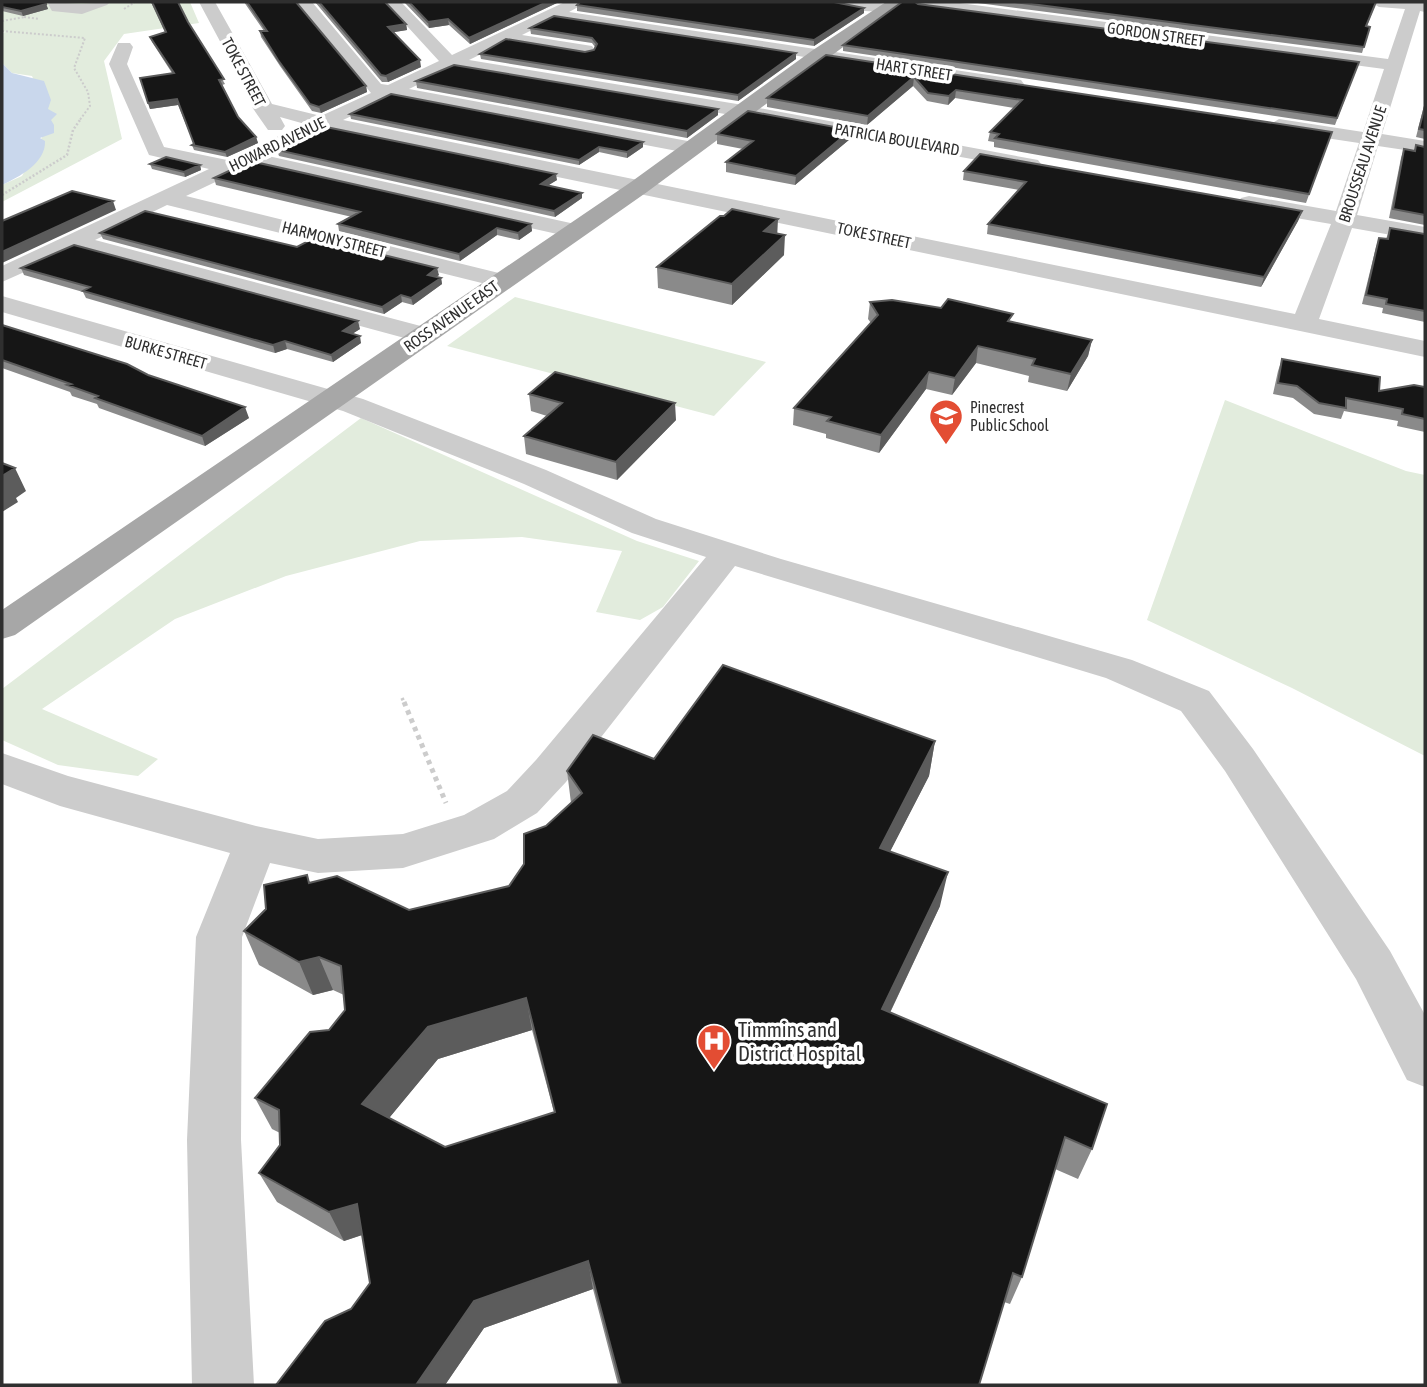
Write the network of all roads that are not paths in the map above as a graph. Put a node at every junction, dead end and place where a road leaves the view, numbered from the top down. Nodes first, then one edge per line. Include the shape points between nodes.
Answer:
1 (60, 2) edge
2 (102, 2) edge
3 (207, 2) edge
4 (304, 2) edge
5 (393, 2) edge
6 (577, 2) edge
7 (837, 2) edge
8 (918, 2) edge
9 (1379, 2) edge
10 (891, 5) edge
11 (1418, 5) edge
12 (553, 14) junction
13 (505, 37) junction
14 (124, 47) dead end
15 (586, 50) edge
16 (819, 54) junction
17 (449, 62) junction
18 (1394, 65) junction
19 (1040, 88) edge
20 (387, 91) junction
21 (262, 107) junction
22 (743, 111) junction
23 (322, 122) junction
24 (1261, 122) edge
25 (1371, 139) junction
26 (284, 140) junction
27 (1425, 147) edge
28 (693, 148) junction
29 (239, 163) junction
30 (1048, 167) edge
31 (639, 187) junction
32 (166, 198) junction
33 (1223, 199) edge
34 (1344, 220) junction
35 (575, 231) junction
36 (1425, 234) edge
37 (73, 241) junction
38 (2, 275) edge
39 (502, 281) junction
40 (2, 304) edge
41 (1304, 324) junction
42 (423, 335) junction
43 (1425, 349) edge
44 (331, 399) junction
45 (728, 552) junction
46 (2, 627) edge
47 (2, 768) edge
48 (256, 843) junction
49 (1425, 1063) edge
50 (223, 1385) edge

1 - 2 street via 56,6 67,9
3 - 21 street, TOKE STREET
4 - 20 street via 375,89
5 - 17 street
6 - 12 street
7 - 10 street
8 - 18 street, GORDON STREET
9 - 11 street
10 - 16 main road, ROSS AVENUE EAST
11 - 18 street, BROUSSEAU AVENUE
12 - 13 street, HOWARD AVENUE via 521,20
12 - 16 street, HART STREET
13 - 15 street
13 - 17 street, HOWARD AVENUE
14 - 29 street via 118,64 156,151
16 - 19 street, HART STREET
16 - 22 main road, ROSS AVENUE EAST
17 - 20 street, HOWARD AVENUE
17 - 22 street, PATRICIA BOULEVARD
18 - 25 street, BROUSSEAU AVENUE
20 - 23 street, HOWARD AVENUE
20 - 28 street
21 - 23 street, TOKE STREET
21 - 26 street, TOKE STREET
22 - 28 main road, ROSS AVENUE EAST
22 - 30 street, PATRICIA BOULEVARD
23 - 26 street, HOWARD AVENUE
23 - 31 street, TOKE STREET
24 - 25 street
25 - 27 street
25 - 34 street, BROUSSEAU AVENUE
26 - 29 street, HOWARD AVENUE
28 - 31 main road, ROSS AVENUE EAST
29 - 32 street, HOWARD AVENUE
29 - 35 street
31 - 35 main road, ROSS AVENUE EAST
31 - 41 street, TOKE STREET
32 - 37 street, HOWARD AVENUE
32 - 39 street, HARMONY STREET
33 - 34 street
34 - 36 street
34 - 41 street, BROUSSEAU AVENUE
35 - 39 main road, ROSS AVENUE EAST
37 - 38 street, HOWARD AVENUE
37 - 42 street
39 - 42 main road, ROSS AVENUE EAST
40 - 44 street, BURKE STREET
41 - 43 street, TOKE STREET
42 - 44 main road, ROSS AVENUE EAST
44 - 45 street, BURKE STREET via 535,477 644,526
44 - 46 main road, ROSS AVENUE EAST
45 - 48 street via 522,802 478,827 403,851 318,856
45 - 49 street, BURKE STREET via 1119,669 1195,701 1373,965
47 - 48 street via 60,790
48 - 50 street via 219,936 214,1140

